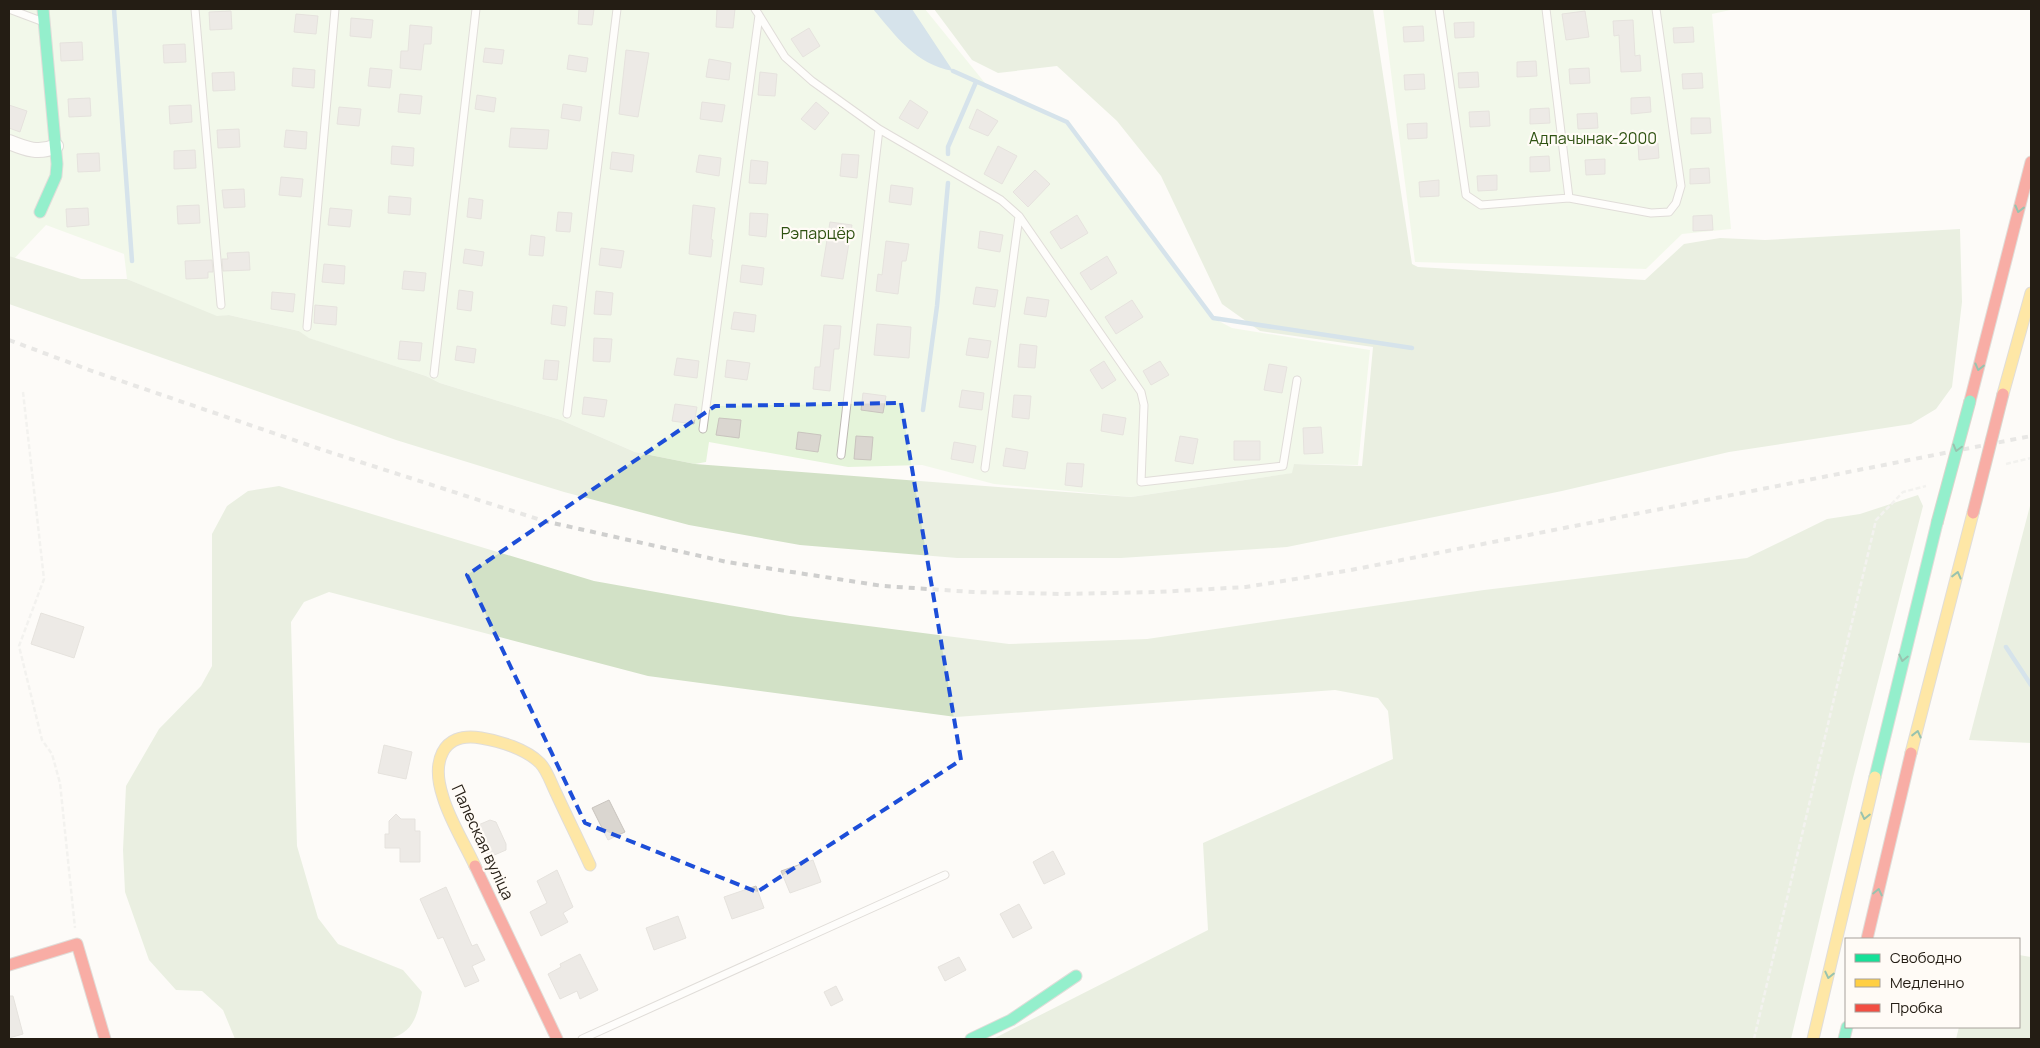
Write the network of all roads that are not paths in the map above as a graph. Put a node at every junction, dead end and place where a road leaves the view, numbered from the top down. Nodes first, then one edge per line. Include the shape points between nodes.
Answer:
1 (9, 9) edge
2 (43, 9) edge
3 (196, 9) edge
4 (335, 9) edge
5 (476, 9) edge
6 (617, 9) edge
7 (1439, 9) edge
8 (1546, 9) edge
9 (1656, 9) edge
10 (757, 12) edge
11 (45, 22) junction
12 (879, 129) junction
13 (9, 142) edge
14 (56, 146) junction
15 (2031, 162) edge
16 (1569, 198) junction
17 (40, 212) dead end
18 (1019, 216) junction
19 (2031, 293) edge
20 (221, 304) dead end
21 (307, 327) dead end
22 (434, 374) dead end
23 (1298, 380) dead end
24 (567, 414) dead end
25 (703, 429) dead end
26 (841, 455) dead end
27 (985, 468) dead end
28 (590, 865) dead end
29 (945, 875) dead end
30 (1867, 938) edge
31 (9, 965) edge
32 (1076, 976) dead end
33 (104, 1039) edge
34 (557, 1039) edge
35 (582, 1039) edge
36 (971, 1039) edge
37 (1813, 1039) edge

1 - 11 lane
2 - 11 main road
3 - 20 lane
4 - 21 lane
5 - 22 lane
6 - 24 lane
7 - 16 lane via 1466,195 1481,206
8 - 16 lane
9 - 16 lane via 1681,186 1676,203 1669,212 1651,213
10 - 12 lane via 785,56 812,81
10 - 25 lane
11 - 14 main road
12 - 18 lane via 1001,200
12 - 26 lane
13 - 14 street via 30,150 45,151
14 - 17 main road via 56,176
15 -> 37 main road, bridge via 1914,611
18 - 23 lane via 1141,392 1144,405 1141,482 1283,466
18 - 27 lane
30 -> 19 main road, bridge via 1892,828
28 - 34 main road, Палеская вуліца via 543,766 534,755 492,738 472,734 457,737 444,748 438,782 443,798
29 - 35 lane
31 - 33 main road via 77,944
32 - 36 main road via 1011,1020

